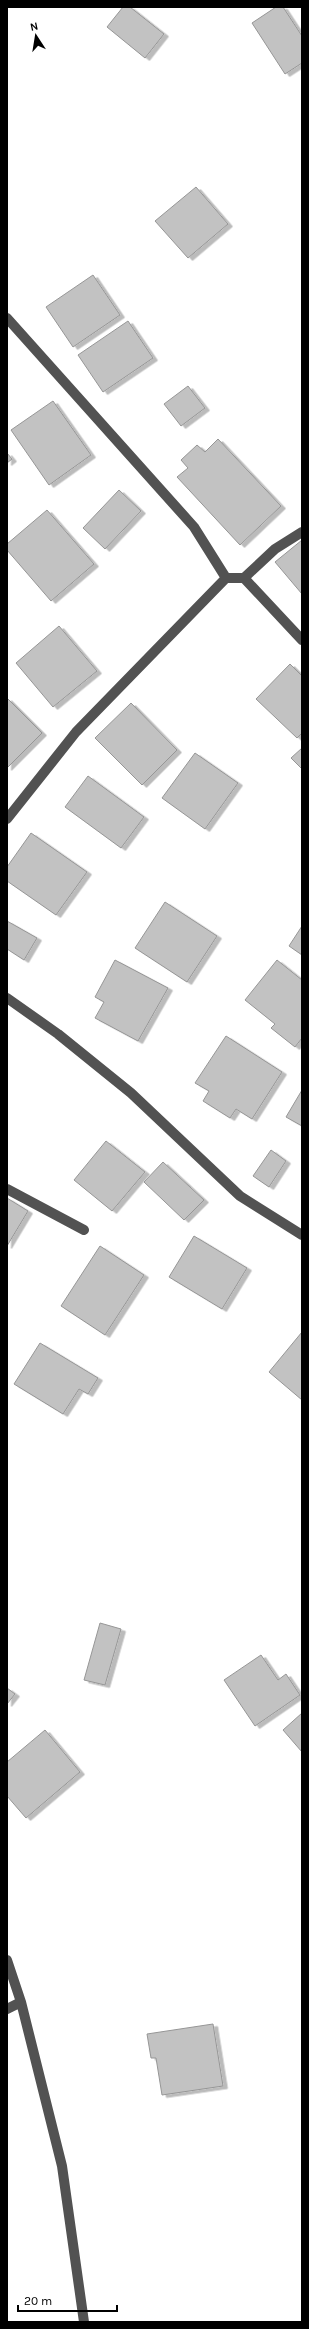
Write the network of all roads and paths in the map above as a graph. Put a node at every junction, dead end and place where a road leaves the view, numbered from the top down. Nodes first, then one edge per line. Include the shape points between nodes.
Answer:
1 (7, 318) edge
2 (302, 532) edge
3 (226, 578) junction
4 (244, 578) junction
5 (302, 640) edge
6 (7, 819) edge
7 (7, 998) edge
8 (7, 1189) edge
9 (84, 1230) dead end
10 (302, 1235) edge
11 (7, 1960) edge
12 (21, 2002) junction
13 (7, 2009) edge
14 (84, 2322) edge

1 - 3 street via 194,527
2 - 4 street via 275,549
3 - 4 street
3 - 6 street via 76,732
4 - 5 street
7 - 10 street via 58,1034 131,1094 240,1196
8 - 9 street
11 - 12 street
12 - 13 street
12 - 14 street via 62,2166

